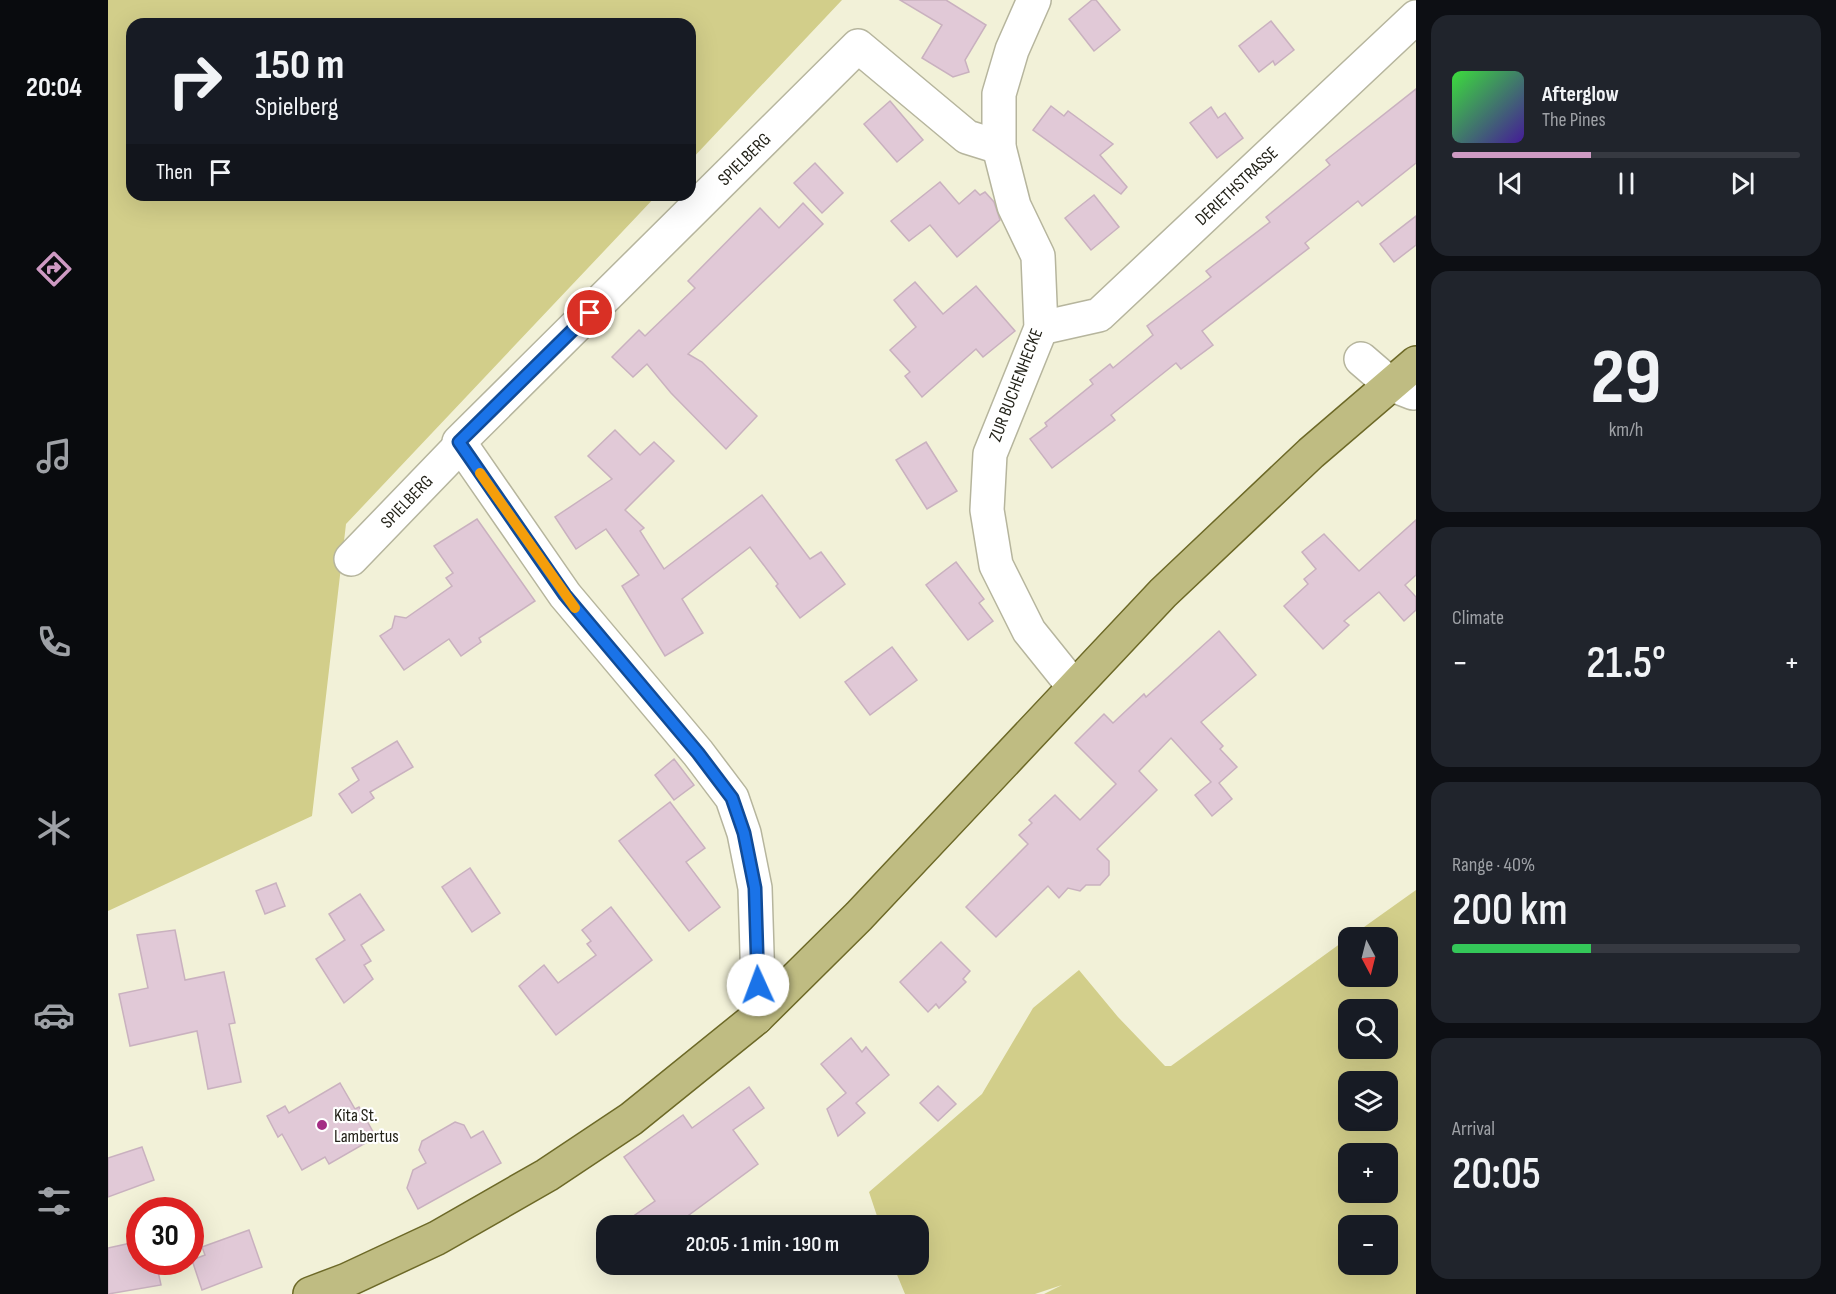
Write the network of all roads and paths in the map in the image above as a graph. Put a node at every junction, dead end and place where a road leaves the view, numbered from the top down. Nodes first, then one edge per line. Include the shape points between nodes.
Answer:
1 (1034, 0) edge
2 (1416, 17) edge
3 (999, 147) junction
4 (1041, 328) junction
5 (1361, 358) dead end
6 (1416, 363) edge
7 (1403, 388) edge
8 (461, 445) junction
9 (351, 559) dead end
10 (1074, 687) junction
11 (756, 1018) junction
12 (310, 1294) edge

1 - 3 street, ZUR BUCHENHECKE via 1012,50 999,94
2 - 4 street, DERIETHSTRASSE via 1099,315
3 - 4 street, ZUR BUCHENHECKE via 1014,206 1038,256
3 - 8 street, SPIELBERG via 967,137 858,46 459,442
4 - 10 street, ZUR BUCHENHECKE via 990,454 987,510 996,565 1024,622
5 - 7 street
6 - 7 main road
7 - 10 main road via 1311,453 1172,585
8 - 9 street, SPIELBERG
8 - 11 street via 565,595 732,798 755,888
10 - 11 main road via 859,916
11 - 12 main road via 631,1119 548,1175 437,1238

